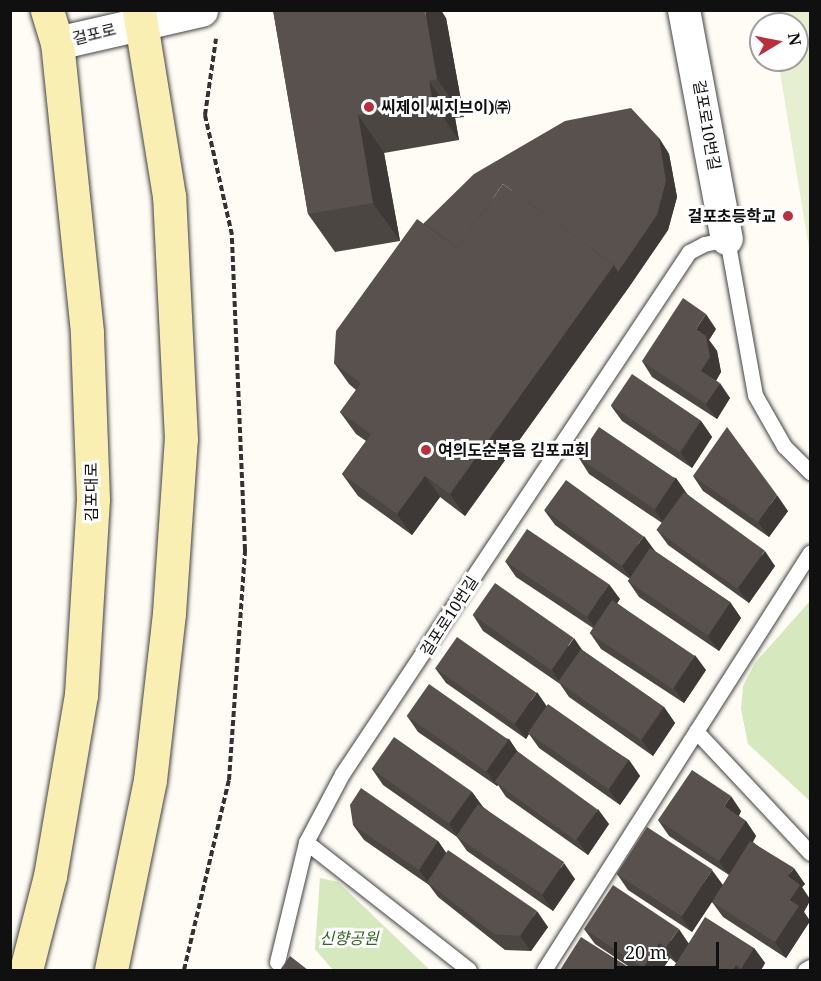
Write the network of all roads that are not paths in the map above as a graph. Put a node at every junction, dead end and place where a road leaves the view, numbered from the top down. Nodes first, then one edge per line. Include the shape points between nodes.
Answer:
1 (47, 10) edge
2 (684, 10) edge
3 (141, 16) edge
4 (209, 22) edge
5 (57, 43) junction
6 (727, 239) junction
7 (810, 472) edge
8 (810, 552) edge
9 (696, 731) junction
10 (306, 842) junction
11 (810, 853) edge
12 (275, 966) edge
13 (810, 967) edge
14 (26, 970) edge
15 (111, 970) edge
16 (294, 970) edge
17 (469, 970) edge
18 (544, 970) edge
19 (805, 970) edge

1 - 5 main road, 김포대로
2 - 6 street, 걸포로10번길
3 - 4 street, 걸포로
3 - 5 street, 걸포로
3 - 15 main road via 169,196 181,439 169,613 150,780
5 - 14 main road, 김포대로 via 87,332 93,499 81,695 50,876
6 - 7 lane, 걸포로10번길 via 755,395 784,446
6 - 10 lane, 걸포로10번길 via 689,252 342,774
8 - 9 lane
9 - 11 lane
9 - 18 lane
10 - 12 lane, 걸포로10번길
10 - 17 lane
12 - 16 lane
13 - 19 lane

